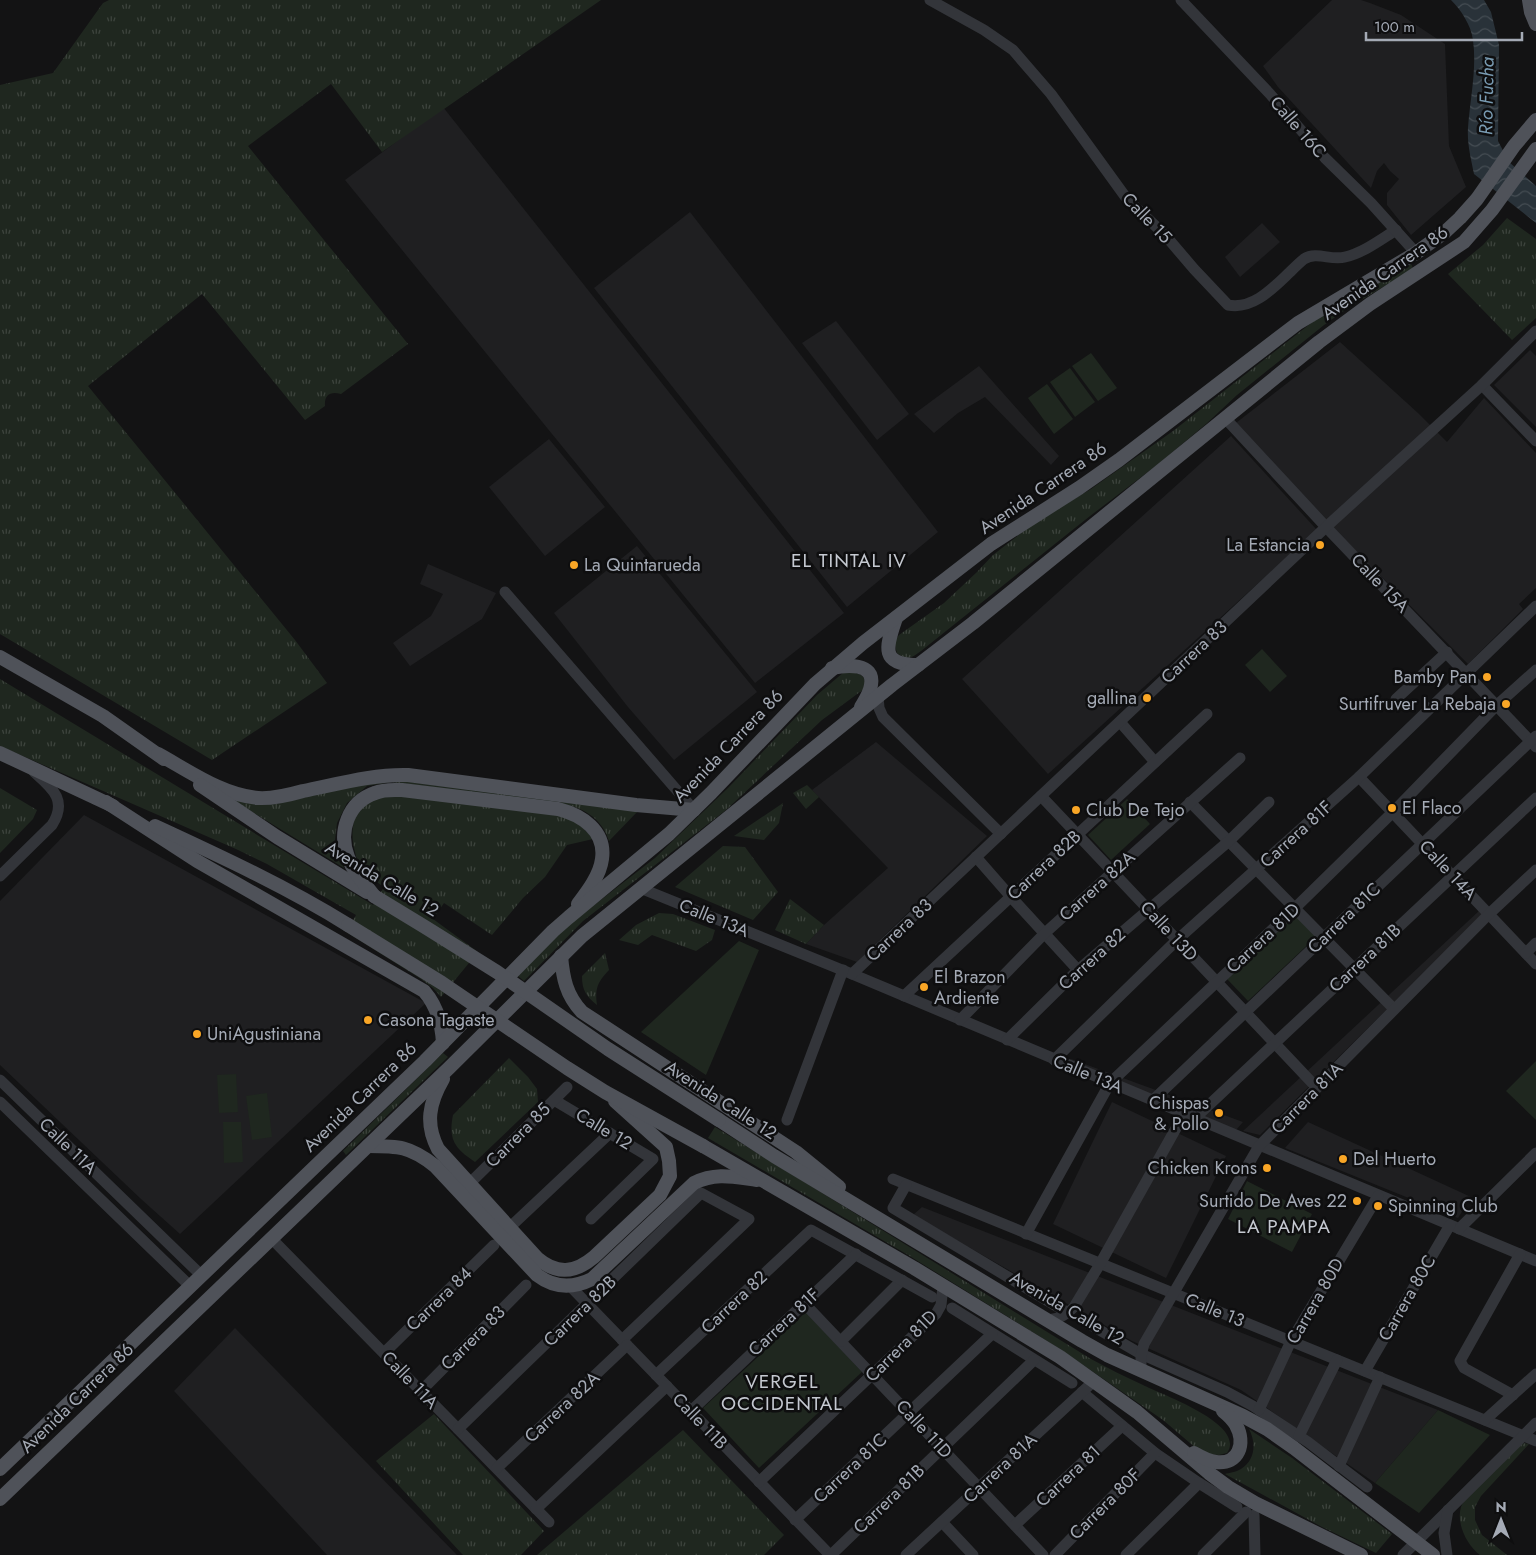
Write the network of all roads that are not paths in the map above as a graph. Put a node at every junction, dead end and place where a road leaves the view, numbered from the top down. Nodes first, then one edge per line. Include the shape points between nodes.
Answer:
1 (930, 0) edge
2 (1181, 0) edge
3 (1530, 0) edge
4 (1536, 24) edge
5 (1536, 120) edge
6 (1532, 154) edge
7 (1396, 230) junction
8 (1416, 253) junction
9 (1534, 339) edge
10 (1482, 385) junction
11 (1225, 418) junction
12 (1536, 440) edge
13 (1326, 527) junction
14 (505, 592) dead end
15 (1535, 608) edge
16 (896, 618) junction
17 (1446, 652) junction
18 (0, 657) edge
19 (918, 665) junction
20 (832, 668) junction
21 (1536, 670) edge
22 (1467, 674) junction
23 (878, 696) junction
24 (1396, 699) dead end
25 (1497, 705) junction
26 (859, 712) junction
27 (1207, 714) dead end
28 (1120, 722) junction
29 (1534, 741) edge
30 (0, 753) edge
31 (158, 754) junction
32 (1240, 758) dead end
33 (1155, 762) junction
34 (27, 766) junction
35 (1359, 777) junction
36 (1041, 796) junction
37 (1536, 798) edge
38 (106, 802) junction
39 (1190, 802) junction
40 (1269, 802) dead end
41 (694, 810) junction
42 (1393, 812) junction
43 (1001, 834) junction
44 (1078, 834) junction
45 (1229, 841) junction
46 (1422, 844) junction
47 (976, 857) junction
48 (1257, 869) junction
49 (1536, 870) edge
50 (1113, 872) junction
51 (0, 876) edge
52 (1453, 876) junction
53 (640, 888) junction
54 (374, 896) junction
55 (1010, 897) junction
56 (1295, 908) junction
57 (1149, 909) junction
58 (1489, 914) junction
59 (569, 917) junction
60 (1045, 933) junction
61 (1324, 937) junction
62 (1177, 940) junction
63 (1536, 943) edge
64 (1526, 953) junction
65 (561, 956) junction
66 (1536, 964) edge
67 (1354, 969) junction
68 (1078, 970) junction
69 (847, 972) junction
70 (1216, 981) junction
71 (904, 996) junction
72 (1394, 1009) junction
73 (1246, 1012) junction
74 (960, 1020) junction
75 (1007, 1040) junction
76 (443, 1043) junction
77 (1275, 1043) junction
78 (1054, 1060) junction
79 (449, 1068) junction
80 (0, 1080) edge
81 (1110, 1083) junction
82 (567, 1087) dead end
83 (1317, 1088) junction
84 (605, 1092) junction
85 (554, 1100) junction
86 (1152, 1101) junction
87 (0, 1102) edge
88 (1189, 1116) junction
89 (787, 1120) dead end
90 (610, 1133) junction
91 (368, 1146) junction
92 (1259, 1146) junction
93 (1536, 1153) edge
94 (893, 1179) dead end
95 (764, 1181) junction
96 (469, 1184) junction
97 (906, 1185) junction
98 (701, 1193) joint
99 (1378, 1196) junction
100 (878, 1218) junction
101 (591, 1219) dead end
102 (1454, 1227) junction
103 (509, 1228) junction
104 (1026, 1234) junction
105 (271, 1238) junction
106 (494, 1245) dead end
107 (856, 1254) junction
108 (1520, 1254) junction
109 (1536, 1261) edge
110 (1100, 1264) junction
111 (201, 1275) junction
112 (902, 1280) junction
113 (526, 1285) dead end
114 (190, 1286) junction
115 (944, 1286) junction
116 (571, 1287) junction
117 (1174, 1294) junction
118 (932, 1296) dead end
119 (804, 1303) junction
120 (588, 1304) junction
121 (952, 1308) dead end
122 (1068, 1313) junction
123 (1048, 1320) junction
124 (1084, 1322) dead end
125 (992, 1334) junction
126 (841, 1341) junction
127 (1290, 1341) junction
128 (625, 1342) junction
129 (384, 1353) junction
130 (1142, 1354) junction
131 (1034, 1360) junction
132 (1337, 1360) junction
133 (1141, 1370) junction
134 (1365, 1371) junction
135 (872, 1374) junction
136 (1536, 1374) edge
137 (656, 1375) junction
138 (1380, 1377) junction
139 (1094, 1381) junction
140 (1072, 1383) dead end
141 (667, 1386) junction
142 (421, 1391) junction
143 (1082, 1392) junction
144 (1513, 1395) junction
145 (1216, 1404) junction
146 (1259, 1410) junction
147 (690, 1411) junction
148 (908, 1413) junction
149 (1485, 1420) junction
150 (1536, 1423) edge
151 (1122, 1426) junction
152 (458, 1429) junction
153 (1523, 1435) junction
154 (1299, 1436) junction
155 (1170, 1438) junction
156 (1536, 1441) edge
157 (942, 1448) junction
158 (1155, 1453) junction
159 (1339, 1466) junction
160 (497, 1468) junction
161 (0, 1469) edge
162 (759, 1482) junction
163 (1199, 1483) junction
164 (979, 1487) junction
165 (1367, 1487) dead end
166 (0, 1499) edge
167 (536, 1509) junction
168 (1448, 1510) junction
169 (1246, 1511) junction
170 (796, 1520) junction
171 (549, 1522) dead end
172 (942, 1522) junction
173 (1015, 1525) junction
174 (1416, 1542) junction
175 (830, 1555) edge
176 (906, 1555) edge
177 (973, 1555) edge
178 (1043, 1555) edge
179 (1055, 1555) edge
180 (1126, 1555) edge
181 (1203, 1555) edge
182 (1255, 1555) edge
183 (1360, 1555) edge
184 (1403, 1555) edge
185 (1433, 1555) edge
186 (1447, 1555) edge

1 - 7 street, Calle 15 via 1013,50 1051,94 1127,199 1165,235 1228,305 1236,307 1254,301 1312,255 1346,257
2 - 7 street, Calle 16C via 1325,158
3 - 4 main road
5 - 8 main road, Avenida Carrera 86 via 1460,218
6 - 11 main road, Avenida Carrera 86 via 1492,210 1464,242 1311,347
7 - 8 street, Calle 16C
8 - 16 main road, Avenida Carrera 86 via 1298,323 1119,460 991,544
9 - 10 street, Carrera 83
10 - 12 street
10 - 13 street, Carrera 83
11 - 13 street, Calle 15A
11 - 19 main road, Avenida Carrera 86
13 - 17 street, Calle 15A
13 - 28 street, Carrera 83
14 - 41 street
15 - 22 street, Carrera 81F
16 - 19 main road via 888,652 900,664
16 - 20 main road, Avenida Carrera 86
17 - 22 street, Calle 15A
17 - 24 street
18 - 31 main road, Avenida Calle 12 via 103,716
19 - 23 main road, Avenida Carrera 86
20 - 26 main road via 853,665 869,673 872,680 870,691
20 - 41 main road, Avenida Carrera 86
21 - 25 street, Carrera 81D
22 - 25 street, Calle 15A
22 - 35 street, Carrera 81F
23 - 26 main road, Avenida Carrera 86
23 - 43 street via 883,717
25 - 29 street, Calle 15A
25 - 42 street, Carrera 81D
26 - 53 main road, Avenida Carrera 86
27 - 33 street, Carrera 82B
28 - 33 street
28 - 36 street, Carrera 83
29 - 46 street, Carrera 81C
30 - 34 main road
31 - 41 main road via 230,791 259,798 390,774
31 - 54 main road, Avenida Calle 12 via 262,827
32 - 39 street, Carrera 82A
33 - 44 street, Carrera 82B
34 - 38 main road
34 - 51 street via 50,787 58,800 59,811 52,825
35 - 42 street, Calle 14A
35 - 48 street, Carrera 81F
36 - 43 street, Carrera 83
36 - 44 street, Calle 13D
37 - 52 street, Carrera 81B
38 - 76 main road via 197,861 424,991 440,1022
38 - 84 main road, bridge via 252,872 348,925 442,983
39 - 45 street
39 - 50 street, Carrera 82A
40 - 45 street, Carrera 82
41 - 59 main road, Avenida Carrera 86
42 - 46 street, Calle 14A
42 - 56 street, Carrera 81D
43 - 47 street, Carrera 83
44 - 50 street, Calle 13D
44 - 55 street, Carrera 82B
45 - 48 street
45 - 57 street, Carrera 82
46 - 52 street, Calle 14A
46 - 61 street, Carrera 81C
47 - 55 street
47 - 69 street, Carrera 83
48 - 56 street
48 - 62 street, Carrera 81F
49 - 58 street, Carrera 81A
50 - 57 street, Calle 13D
50 - 60 street, Carrera 82A
52 - 58 street, Calle 14A
52 - 67 street, Carrera 81B
53 - 65 main road, Avenida Carrera 86
53 - 69 street, Calle 13A
54 - 59 main road via 348,858 344,846 345,829 350,812 359,801 374,793 402,790 558,809 582,818 591,825 603,846 602,860 597,875
54 - 100 main road, Avenida Calle 12, bridge via 497,972 608,1050
55 - 60 street
55 - 71 street, Carrera 82B
56 - 61 street
56 - 70 street, Carrera 81D
57 - 62 street, Calle 13D
57 - 68 street, Carrera 82
58 - 64 street, Calle 14A
58 - 72 street, Carrera 81A
59 - 76 main road, Avenida Carrera 86
60 - 68 street
60 - 74 street, Carrera 82A
61 - 67 street
61 - 73 street, Carrera 81C
62 - 70 street, Calle 13D
62 - 78 street, Carrera 81F
63 - 64 street
64 - 66 street, Calle 14A
65 - 79 main road, Avenida Carrera 86
65 - 100 main road via 567,991 582,1012 796,1152
67 - 72 street
67 - 77 street, Carrera 81B
68 - 75 street, Carrera 82
69 - 71 street, Calle 13A
69 - 89 street
70 - 73 street, Calle 13D
70 - 81 street, Carrera 81D
71 - 74 street, Calle 13A
72 - 83 street, Carrera 81A
73 - 77 street, Calle 13D
73 - 86 street, Carrera 81C
74 - 75 street, Calle 13A
75 - 78 street, Calle 13A
76 - 111 main road, Avenida Carrera 86
77 - 83 street, Calle 13D
77 - 88 street, Carrera 81B
78 - 81 street, Calle 13A
79 - 91 main road, Avenida Carrera 86
79 - 96 main road via 433,1100 430,1114 432,1138
80 - 111 street, Calle 11A
81 - 86 street, Calle 13A
81 - 104 street, Carrera 81D
82 - 85 street, Carrera 85
83 - 92 street, Carrera 81A
84 - 95 main road, bridge
84 - 103 main road via 666,1147 670,1176 660,1195 594,1257 575,1269 565,1270 545,1264
85 - 90 street, Calle 12
85 - 96 street, Carrera 85
86 - 88 street, Calle 13A
87 - 114 street, Calle 11A
88 - 92 street, Calle 13A
88 - 110 street, Carrera 81B
90 - 101 street, Calle 12 via 653,1159
90 - 103 street
91 - 105 main road, Avenida Carrera 86
91 - 116 main road via 403,1147 423,1156 537,1275 554,1285
92 - 99 street, Calle 13A
92 - 117 street, Carrera 81A
93 - 102 street, Carrera 80C
94 - 97 street, Calle 13
95 - 115 main road
95 - 116 main road via 713,1176 694,1183 592,1279
96 - 103 main road
97 - 104 street, Calle 13
97 - 122 street via 893,1208
98 - 120 street, Carrera 82B
98 - 128 street, Carrera 82A via 749,1219
99 - 102 street, Calle 13A
99 - 127 street, Carrera 80D
100 - 123 main road, Avenida Calle 12
102 - 108 street, Calle 13A
102 - 134 street, Carrera 80C
104 - 110 street, Calle 13
105 - 129 street, Calle 11A
105 - 166 main road, Avenida Carrera 86
106 - 129 street, Carrera 84
107 - 112 street
107 - 119 street, Carrera 81F
107 - 137 street, Carrera 82 via 811,1230
108 - 109 street, Calle 13A
108 - 144 street via 1460,1361 1464,1368
110 - 117 street, Calle 13
110 - 122 street, Carrera 81B
111 - 114 main road, Avenida Carrera 86
112 - 118 street
112 - 126 street
113 - 142 street, Carrera 83
114 - 161 main road, Avenida Carrera 86
115 - 135 street, Carrera 81D via 936,1314
115 - 139 main road
116 - 120 street, Calle 11B
117 - 127 street, Calle 13
117 - 130 street, Carrera 81A via 1144,1344
119 - 126 street, Calle 11D
119 - 147 street, Carrera 81F
120 - 128 street, Calle 11B
120 - 152 street, Carrera 82B
121 - 125 street
122 - 123 street
123 - 133 main road, Avenida Calle 12
124 - 130 street
125 - 131 street
125 - 148 street, Carrera 81C
126 - 135 street, Calle 11D
127 - 132 street, Calle 13
127 - 146 street, Carrera 80D
128 - 137 street, Calle 11B
128 - 160 street, Carrera 82A
129 - 142 street, Calle 11A
130 - 133 street, Carrera 81A
130 - 146 street
131 - 140 street
131 - 157 street, Carrera 81B
132 - 134 street, Calle 13
132 - 154 street
133 - 145 main road, Avenida Calle 12
134 - 138 street, Calle 13
135 - 148 street, Calle 11D
135 - 162 street, Carrera 81D
136 - 144 street
137 - 141 street, Calle 11B
138 - 149 street, Calle 13
138 - 159 street
139 - 143 street, Carrera 81A
139 - 155 main road
141 - 147 street, Calle 11B
141 - 167 street
142 - 152 street, Calle 11A
143 - 151 street
143 - 164 street, Carrera 81A
144 - 149 street
145 - 155 main road via 1235,1423 1240,1435 1242,1444 1236,1456 1214,1462
145 - 174 main road, Avenida Calle 12 via 1279,1438
146 - 154 street
147 - 162 street, Calle 11B
148 - 157 street, Calle 11D
148 - 170 street, Carrera 81C
149 - 153 street, Calle 13
150 - 153 street
151 - 158 street
151 - 173 street, Carrera 81
152 - 160 street, Calle 11A
153 - 156 street, Calle 13
153 - 168 street
154 - 159 street
155 - 183 main road via 1228,1487
157 - 164 street, Calle 11D
157 - 175 street, Carrera 81B
158 - 163 street
158 - 179 street, Carrera 80F
159 - 165 street
160 - 167 street, Calle 11A
162 - 170 street, Calle 11B
163 - 169 street
163 - 180 street
164 - 172 street, Carrera 81A
164 - 173 street, Calle 11D
167 - 171 street, Calle 11A
168 - 174 street
168 - 186 street via 1444,1533
169 - 181 street
169 - 182 street
170 - 175 street, Calle 11B
172 - 176 street, Carrera 81A
172 - 177 street
173 - 178 street, Calle 11D
174 - 184 street
174 - 185 main road, Avenida Calle 12

